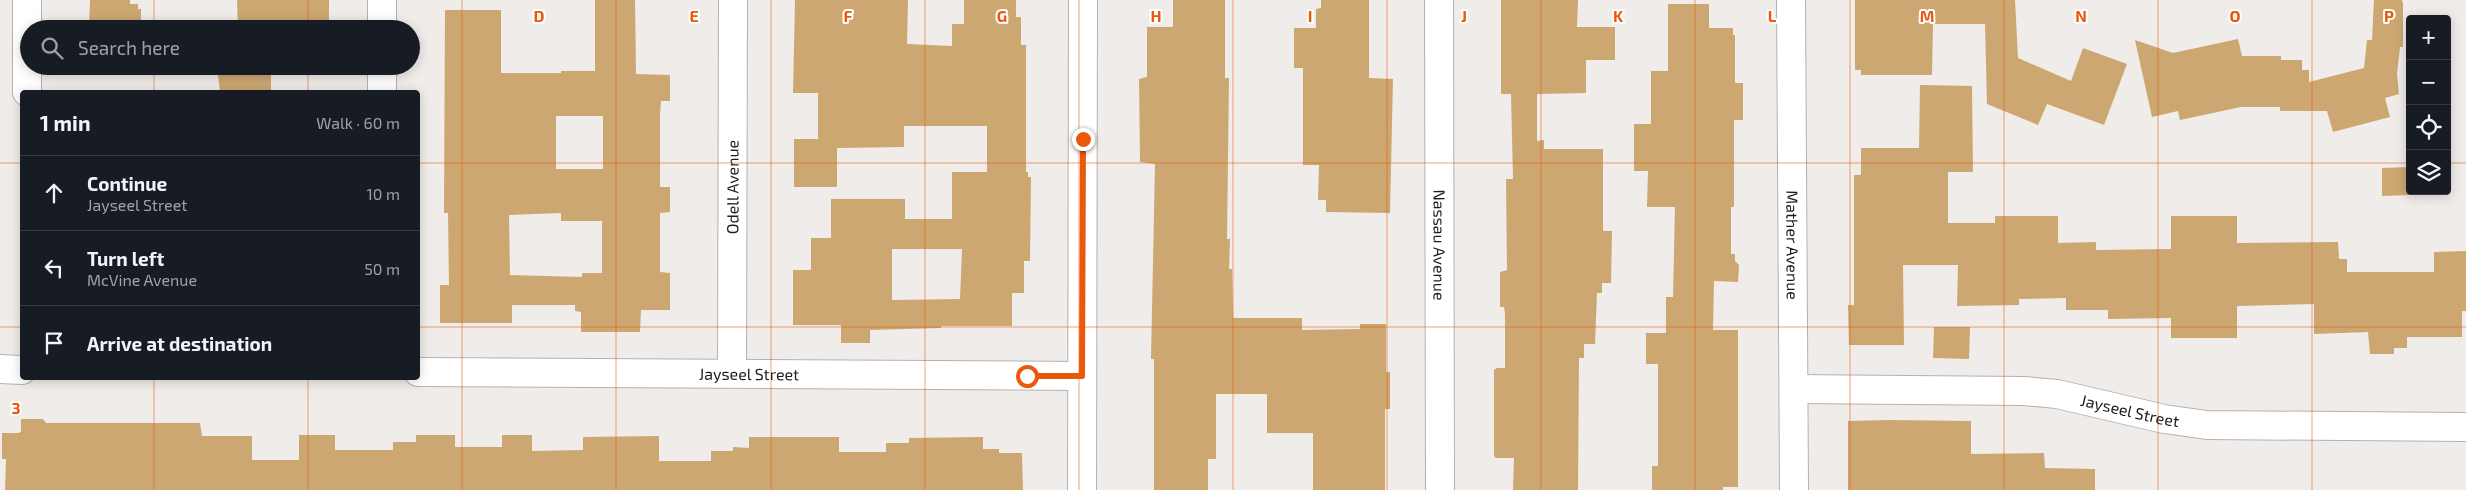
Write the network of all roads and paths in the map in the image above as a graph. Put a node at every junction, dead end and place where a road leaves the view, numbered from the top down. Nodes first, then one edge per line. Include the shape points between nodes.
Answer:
1 (27, 0) edge
2 (382, 0) edge
3 (733, 0) edge
4 (1083, 0) edge
5 (1439, 0) edge
6 (1791, 0) edge
7 (27, 20) edge
8 (382, 20) edge
9 (27, 75) edge
10 (382, 75) edge
11 (27, 90) edge
12 (382, 90) edge
13 (0, 370) edge
14 (20, 370) edge
15 (420, 372) edge
16 (732, 374) junction
17 (1082, 376) junction
18 (1794, 389) junction
19 (2466, 427) edge
20 (1082, 490) edge
21 (1440, 490) edge
22 (1794, 490) edge

1 - 7 street
2 - 8 street
3 - 16 street, Odell Avenue
4 - 17 street
5 - 21 street, Nassau Avenue
6 - 18 street, Mather Avenue
9 - 11 street
10 - 12 street
13 - 14 street
15 - 16 street, Jayseel Street
16 - 17 street, Jayseel Street
17 - 20 street
18 - 19 street, Jayseel Street via 2024,391 2057,394 2164,419 2207,425
18 - 22 street, Mather Avenue

